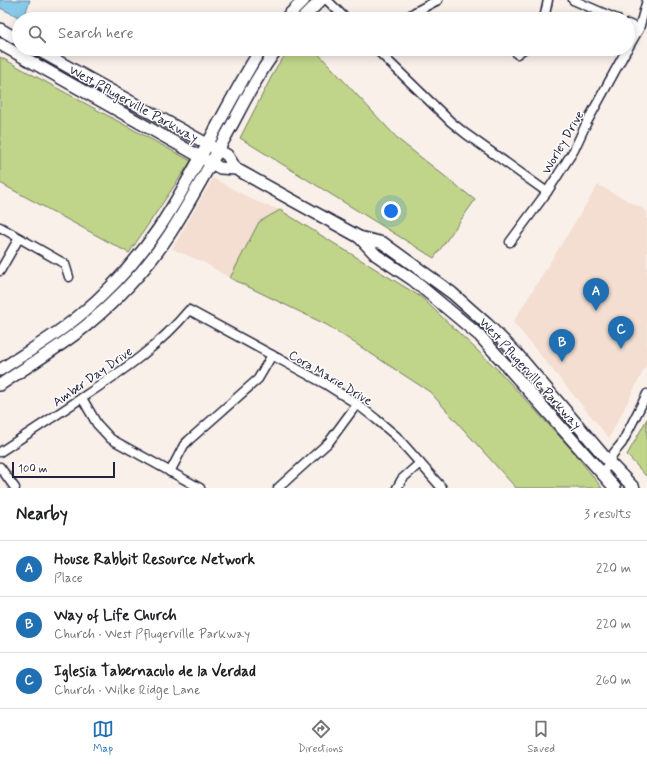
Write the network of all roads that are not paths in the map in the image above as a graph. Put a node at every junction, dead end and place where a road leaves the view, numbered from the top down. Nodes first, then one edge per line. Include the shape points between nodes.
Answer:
1 (304, 0) edge
2 (321, 0) edge
3 (327, 0) edge
4 (438, 0) edge
5 (548, 0) edge
6 (573, 0) edge
7 (646, 0) edge
8 (292, 12) edge
9 (309, 12) edge
10 (339, 12) edge
11 (415, 12) edge
12 (545, 12) edge
13 (601, 12) edge
14 (635, 28) edge
15 (0, 29) edge
16 (638, 29) junction
17 (635, 35) edge
18 (12, 36) edge
19 (0, 44) edge
20 (12, 51) edge
21 (22, 56) edge
22 (49, 56) edge
23 (256, 56) edge
24 (270, 56) edge
25 (383, 56) edge
26 (624, 56) edge
27 (207, 144) junction
28 (218, 150) junction
29 (201, 156) junction
30 (211, 162) junction
31 (236, 169) junction
32 (547, 192) junction
33 (165, 218) junction
34 (0, 227) edge
35 (169, 236) junction
36 (359, 237) junction
37 (19, 238) junction
38 (510, 242) dead end
39 (0, 271) edge
40 (69, 277) dead end
41 (189, 310) joint
42 (272, 355) junction
43 (0, 370) edge
44 (0, 385) edge
45 (647, 394) edge
46 (82, 398) junction
47 (357, 404) junction
48 (0, 452) edge
49 (609, 462) junction
50 (420, 463) junction
51 (0, 467) edge
52 (170, 472) junction
53 (603, 473) junction
54 (15, 488) edge
55 (200, 488) edge
56 (278, 488) edge
57 (397, 488) edge
58 (442, 488) edge
59 (615, 488) edge
60 (634, 488) edge

1 - 8 main road
2 - 9 main road
3 - 10 street
4 - 11 street
5 - 12 street
6 - 13 street
7 - 16 street, Worley Drive
14 - 16 street
15 - 18 main road
16 - 17 street, Worley Drive
19 - 20 main road, West Pflugerville Parkway
21 - 29 main road, West Pflugerville Parkway
22 - 27 main road, West Pflugerville Parkway
23 - 27 main road
24 - 28 main road
25 - 32 street via 451,122
26 - 32 street, Worley Drive via 574,150
27 - 28 main road, West Pflugerville Parkway
27 - 29 main road
28 - 30 main road
28 - 31 main road, West Pflugerville Parkway via 227,155
29 - 30 main road, West Pflugerville Parkway
29 - 33 main road
30 - 31 main road, West Pflugerville Parkway via 220,168
30 - 35 main road
31 - 36 main road, West Pflugerville Parkway
32 - 38 street, Worley Drive
33 - 35 main road via 165,233
33 - 43 main road via 134,260 100,297 54,334
34 - 37 street
35 - 44 main road via 127,287 87,325
36 - 49 main road, West Pflugerville Parkway via 383,243 452,293 487,324 518,355
36 - 53 main road, West Pflugerville Parkway via 376,255 413,280 480,336
37 - 39 street
37 - 40 street via 65,264
41 - 42 street, Cora Marie Drive
41 - 46 street, Amber Day Drive via 149,350
42 - 47 street, Cora Marie Drive
42 - 52 street via 258,379 189,440
45 - 49 street via 622,443
46 - 48 street, Amber Day Drive
46 - 52 street via 107,436
47 - 50 street, Cora Marie Drive via 396,436
47 - 56 street via 329,442
49 - 53 street
49 - 60 main road, West Pflugerville Parkway
50 - 57 street via 402,479
50 - 58 street, Cora Marie Drive
51 - 54 street
52 - 55 street
53 - 59 main road, West Pflugerville Parkway

